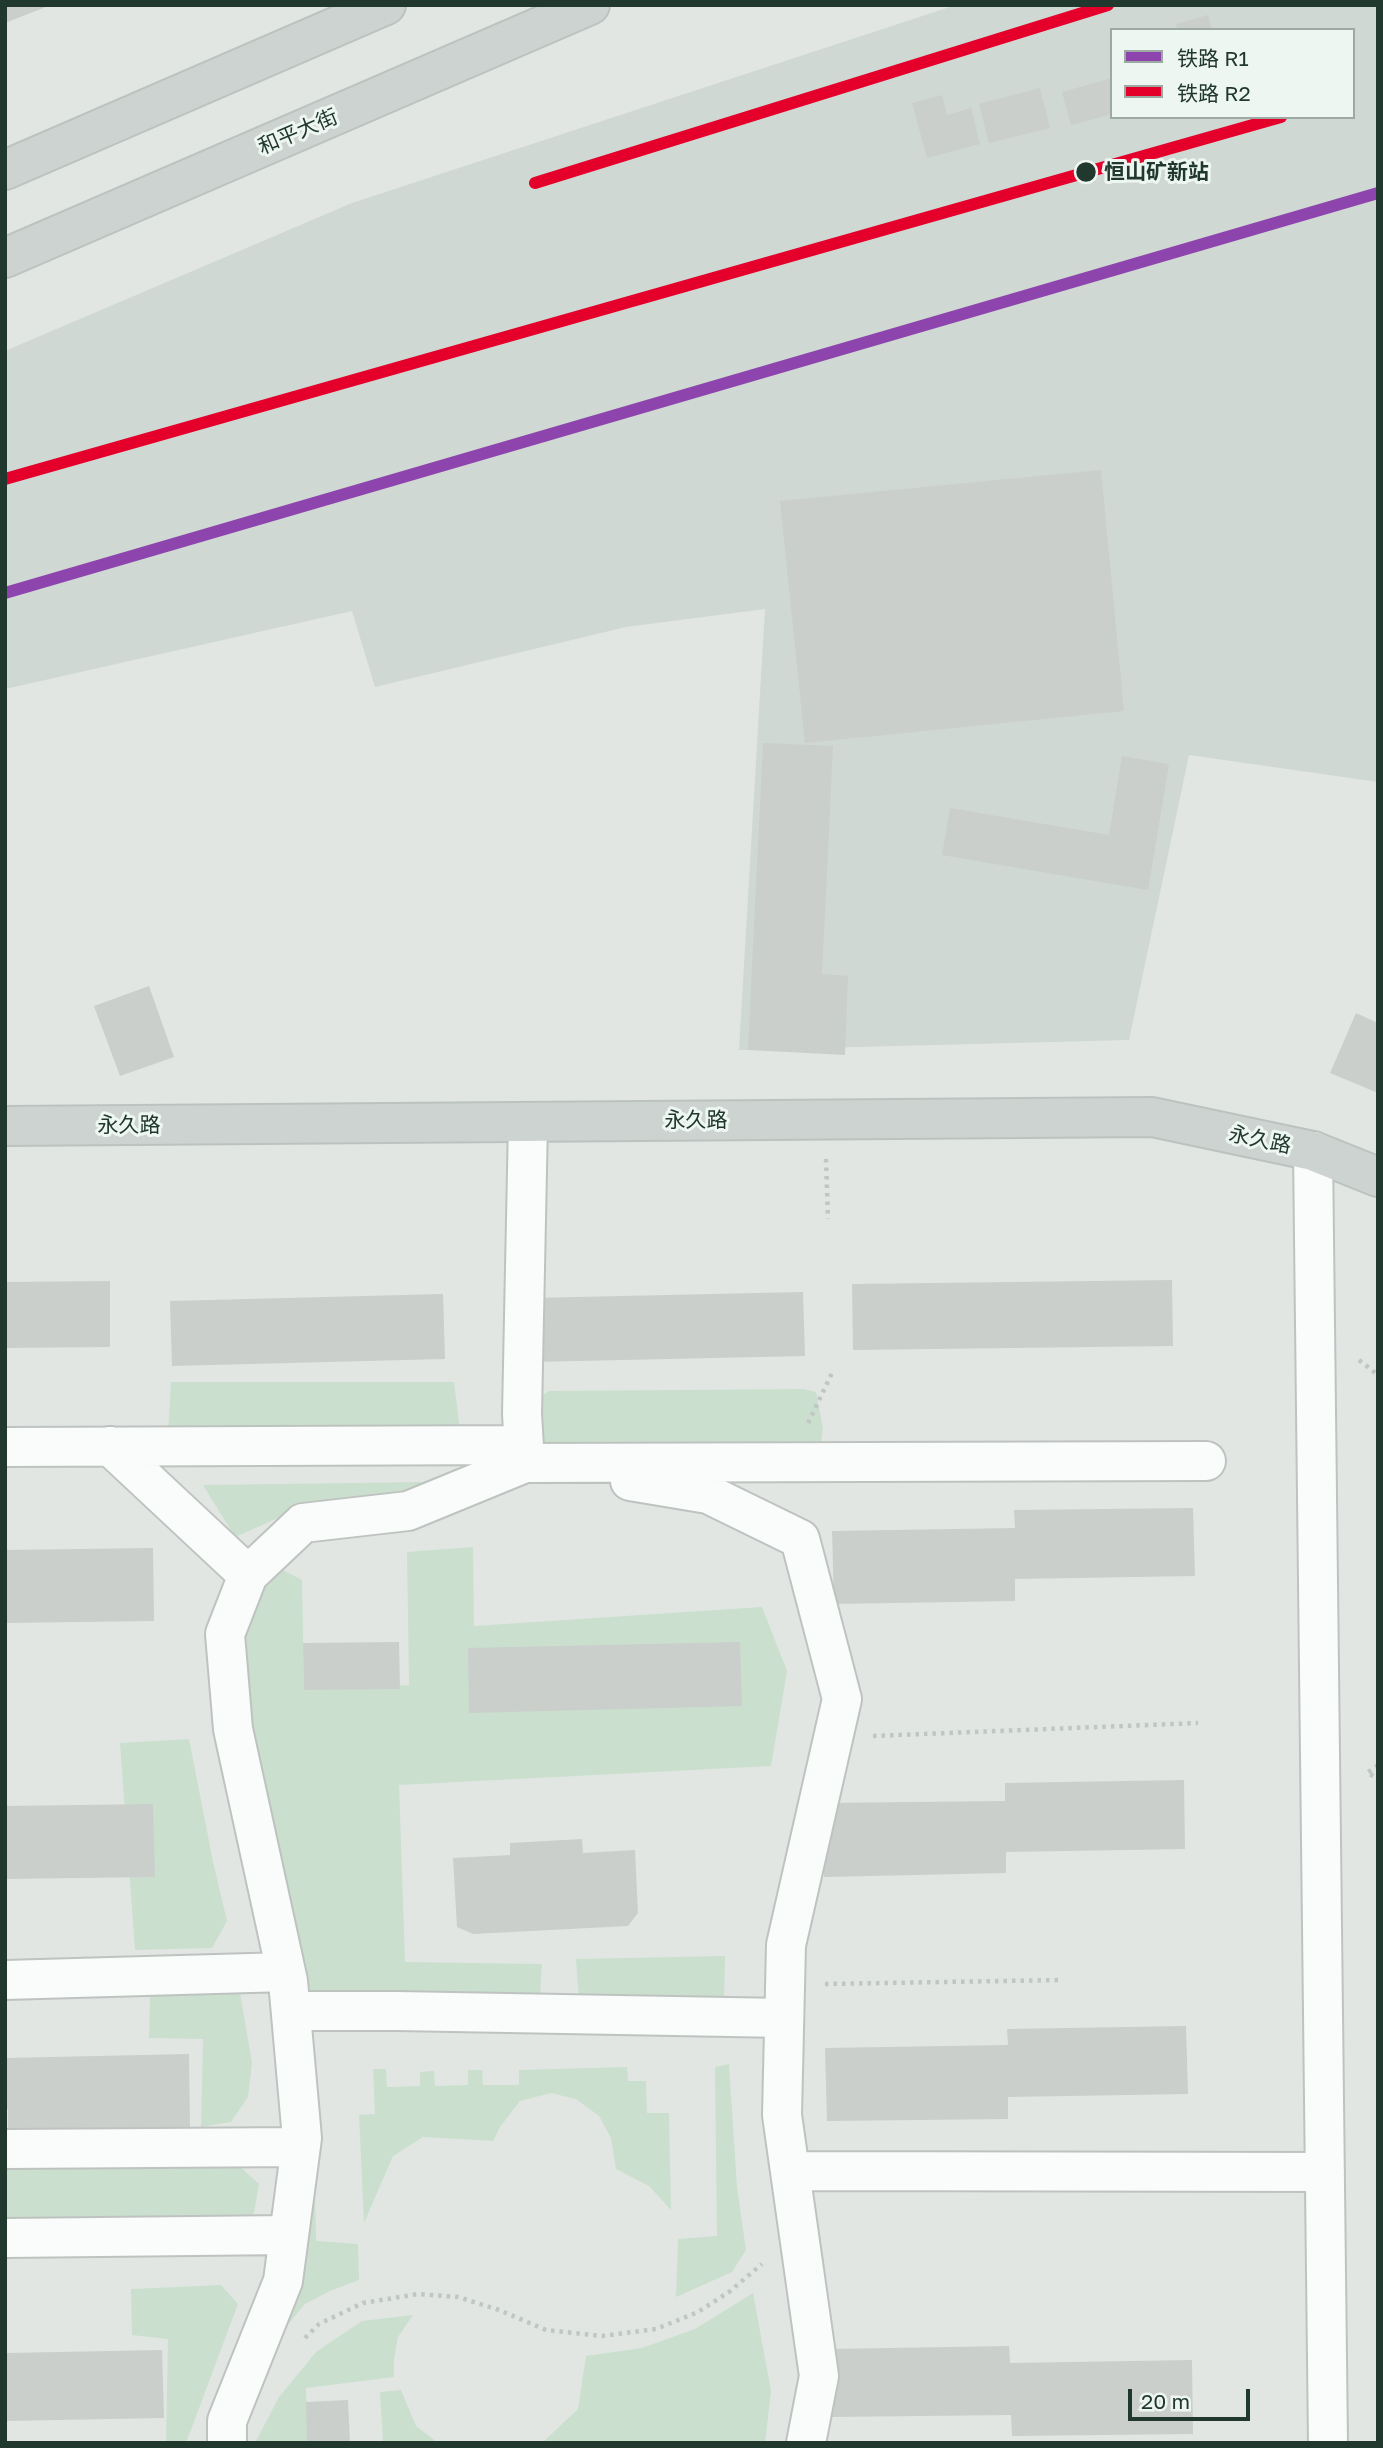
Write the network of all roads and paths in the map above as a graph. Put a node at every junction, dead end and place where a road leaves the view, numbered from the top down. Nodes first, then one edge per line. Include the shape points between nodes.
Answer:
1 (386, 5) edge
2 (590, 5) edge
3 (5, 170) edge
4 (5, 258) edge
5 (825, 1120) junction
6 (528, 1122) junction
7 (5, 1126) edge
8 (1313, 1151) junction
9 (1378, 1177) edge
10 (828, 1219) dead end
11 (1359, 1360) dead end
12 (833, 1371) dead end
13 (1378, 1375) edge
14 (110, 1446) junction
15 (5, 1447) edge
16 (524, 1454) junction
17 (1206, 1461) dead end
18 (789, 1462) junction
19 (248, 1575) junction
20 (1198, 1723) dead end
21 (833, 1737) junction
22 (1378, 1765) edge
23 (1378, 1778) edge
24 (286, 1972) junction
25 (5, 1980) edge
26 (1063, 1980) dead end
27 (785, 2001) junction
28 (291, 2011) junction
29 (300, 2147) junction
30 (5, 2149) edge
31 (790, 2171) junction
32 (1325, 2172) junction
33 (797, 2234) junction
34 (289, 2235) junction
35 (5, 2238) edge
36 (300, 2343) dead end
37 (227, 2443) edge
38 (806, 2443) edge
39 (1328, 2443) edge

1 - 3 main road
2 - 4 main road, 和平大街
5 - 6 main road, 永久路
5 - 8 main road, 永久路 via 1152,1117
5 - 10 path
6 - 7 main road, 永久路
6 - 16 street
8 - 9 main road, 永久路
8 - 32 street
11 - 13 path
12 - 18 path
14 - 15 street
14 - 16 street
14 - 19 street
16 - 18 street
16 - 19 street via 408,1511 303,1523
16 - 21 street via 708,1494 800,1539 842,1699
17 - 18 street
19 - 24 street via 225,1634 233,1729
20 - 21 path
21 - 27 street via 786,1945
22 - 23 path via 1367,1773
24 - 25 street
24 - 28 street
26 - 27 path
27 - 28 street
27 - 31 street via 782,2115
28 - 29 street
29 - 30 street
29 - 34 street
31 - 32 street
31 - 33 street
32 - 39 street
33 - 36 path via 729,2292 698,2312 656,2329 602,2336 546,2330 458,2297 418,2294 363,2304 319,2324
33 - 38 street via 819,2376
34 - 35 street
34 - 37 street via 283,2281 227,2421

